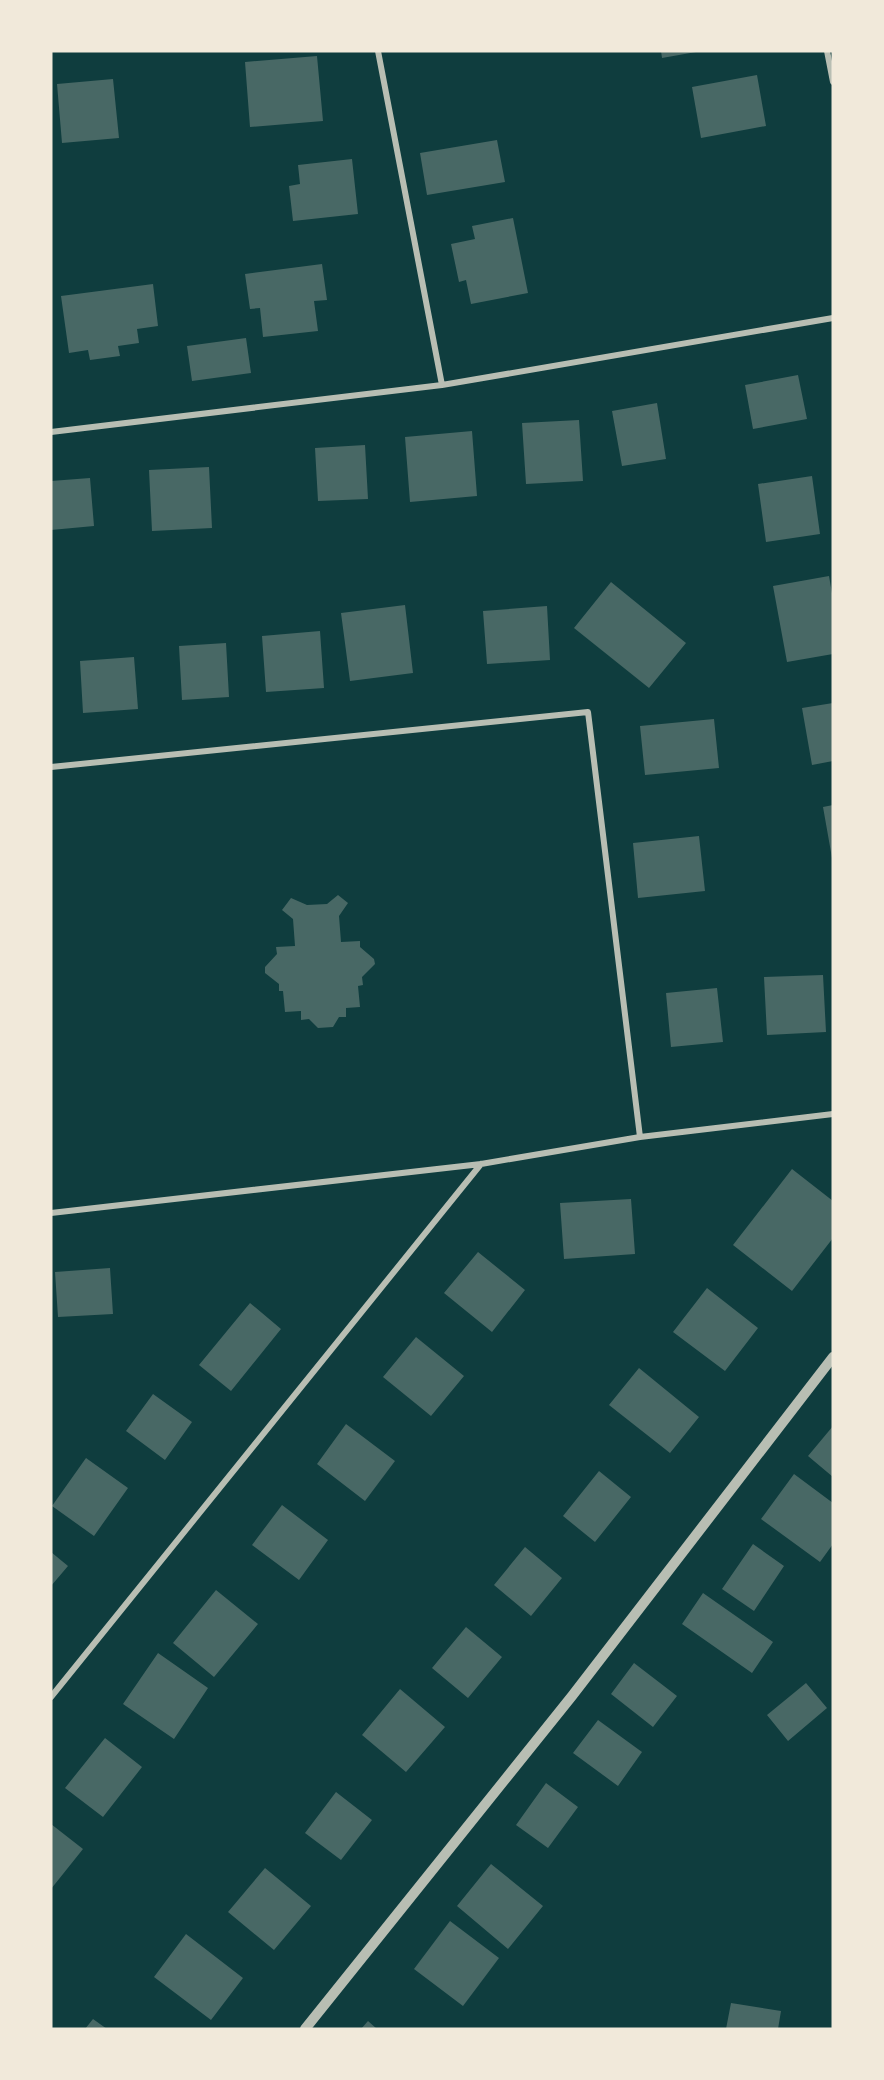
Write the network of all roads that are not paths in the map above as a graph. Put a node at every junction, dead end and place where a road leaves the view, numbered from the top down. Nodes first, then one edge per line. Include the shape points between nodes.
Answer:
1 (378, 51) edge
2 (827, 51) edge
3 (833, 82) edge
4 (833, 318) edge
5 (442, 385) junction
6 (51, 432) edge
7 (51, 767) edge
8 (833, 1114) edge
9 (640, 1137) junction
10 (481, 1164) junction
11 (51, 1213) edge
12 (833, 1357) edge
13 (51, 1697) edge
14 (305, 2029) edge

1 - 5 street
2 - 3 street
4 - 5 street
5 - 6 street
7 - 9 street via 588,712
8 - 9 street
9 - 10 street
10 - 11 street
10 - 13 street
12 - 14 street via 572,1696

